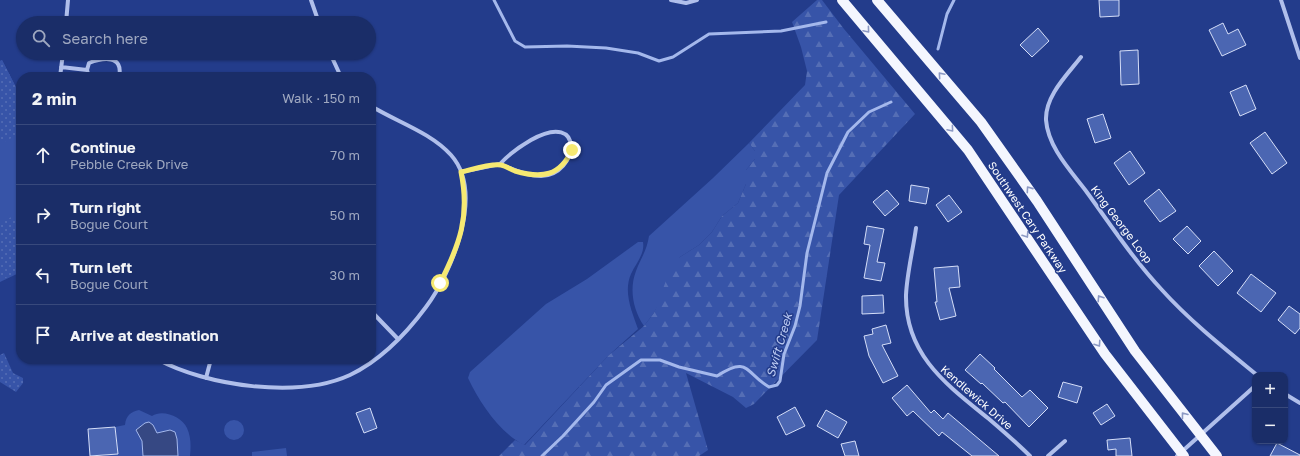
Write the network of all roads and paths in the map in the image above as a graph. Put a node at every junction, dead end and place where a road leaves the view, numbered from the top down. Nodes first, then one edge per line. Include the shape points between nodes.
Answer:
1 (68, 0) edge
2 (311, 0) edge
3 (671, 0) edge
4 (697, 0) edge
5 (842, 0) edge
6 (877, 0) edge
7 (1281, 0) edge
8 (67, 16) edge
9 (317, 16) edge
10 (1081, 57) dead end
11 (1300, 58) edge
12 (62, 60) edge
13 (98, 60) edge
14 (111, 60) edge
15 (333, 60) edge
16 (61, 67) junction
17 (87, 70) joint
18 (60, 72) edge
19 (120, 72) edge
20 (339, 72) edge
21 (376, 109) edge
22 (500, 164) junction
23 (461, 172) junction
24 (916, 228) dead end
25 (376, 316) edge
26 (398, 339) junction
27 (376, 359) edge
28 (167, 364) edge
29 (210, 364) edge
30 (369, 364) edge
31 (1253, 372) edge
32 (206, 378) junction
33 (1252, 389) edge
34 (1288, 396) edge
35 (1300, 403) edge
36 (1200, 436) junction
37 (1065, 442) dead end
38 (1180, 455) edge
39 (1030, 456) edge
40 (1048, 456) edge
41 (1217, 456) edge

1 - 8 street
2 - 9 street
3 - 4 street via 686,4
5 -> 38 main road, Southwest Cary Parkway via 968,150 1105,354
36 -> 6 main road, Southwest Cary Parkway via 1135,351 1037,201 981,122
7 - 11 street
10 - 31 street, King George Loop via 1060,84 1048,108 1048,131 1060,156 1161,290
12 - 16 street
13 - 17 street via 89,64
14 - 19 street via 118,65
15 - 20 street
16 - 17 street
16 - 18 street
21 - 23 street via 439,145 451,156
22 - 22 street via 518,147 543,134 560,131 571,141 572,150 569,157 558,170 542,176 515,171
22 - 23 street
23 - 26 street via 465,208 462,230 450,264 427,306
24 - 39 street, Kendlewick Drive via 906,296 910,324 921,355 954,391
25 - 26 street
26 - 27 street
28 - 32 street
29 - 32 street
30 - 32 street via 349,376 322,383 294,386 238,386
33 - 36 street
34 - 35 street
36 - 38 street
36 - 41 main road, Southwest Cary Parkway
37 - 40 street

